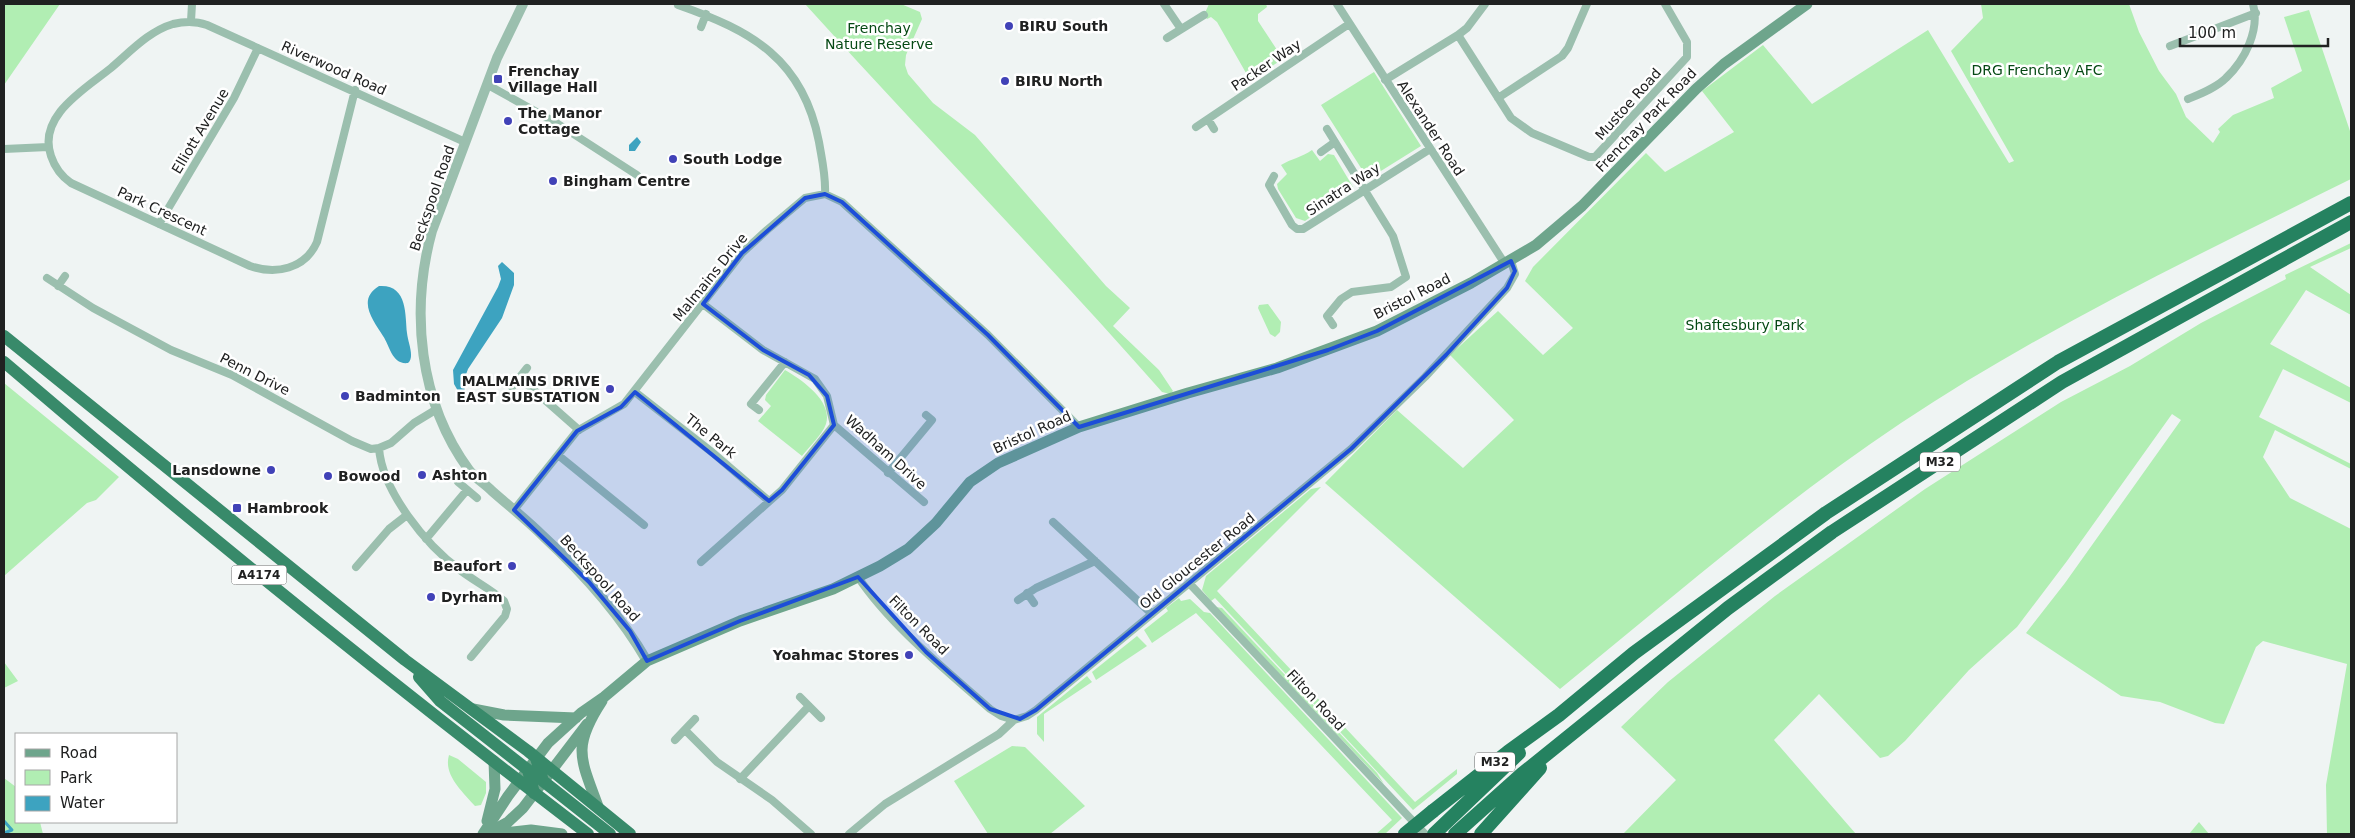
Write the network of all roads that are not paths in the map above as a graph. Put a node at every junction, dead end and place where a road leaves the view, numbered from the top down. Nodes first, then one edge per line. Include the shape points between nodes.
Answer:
1 (192, 4) edge
2 (524, 4) edge
3 (1164, 4) edge
4 (1337, 4) edge
5 (1485, 4) edge
6 (1587, 4) edge
7 (1665, 4) edge
8 (1807, 4) edge
9 (2253, 4) edge
10 (678, 5) edge
11 (2256, 13) junction
12 (706, 14) junction
13 (1204, 15) dead end
14 (192, 21) junction
15 (1349, 24) junction
16 (701, 28) dead end
17 (1181, 29) junction
18 (1458, 35) junction
19 (1168, 38) dead end
20 (2170, 46) dead end
21 (258, 48) junction
22 (1384, 80) junction
23 (488, 85) junction
24 (355, 90) junction
25 (1498, 98) junction
26 (2188, 99) dead end
27 (1208, 119) junction
28 (1196, 127) dead end
29 (1214, 129) dead end
30 (1328, 130) dead end
31 (465, 142) junction
32 (1335, 142) junction
33 (48, 146) junction
34 (4, 149) edge
35 (1430, 149) junction
36 (1321, 152) dead end
37 (637, 175) dead end
38 (1274, 176) dead end
39 (1365, 189) junction
40 (825, 194) junction
41 (2351, 203) edge
42 (2351, 222) edge
43 (158, 224) junction
44 (1508, 263) junction
45 (65, 276) dead end
46 (47, 278) dead end
47 (58, 286) junction
48 (703, 304) junction
49 (1333, 325) dead end
50 (4, 336) edge
51 (4, 362) edge
52 (785, 362) junction
53 (527, 368) dead end
54 (520, 378) junction
55 (512, 387) dead end
56 (635, 392) junction
57 (437, 409) junction
58 (759, 410) dead end
59 (926, 415) dead end
60 (834, 426) junction
61 (1080, 427) junction
62 (579, 430) junction
63 (379, 448) junction
64 (558, 455) junction
65 (888, 473) junction
66 (458, 482) dead end
67 (468, 490) junction
68 (477, 498) dead end
69 (769, 502) junction
70 (924, 502) dead end
71 (514, 510) junction
72 (407, 515) junction
73 (1053, 522) dead end
74 (644, 525) dead end
75 (426, 539) junction
76 (1095, 561) junction
77 (701, 562) dead end
78 (356, 567) dead end
79 (858, 578) junction
80 (1189, 583) junction
81 (1027, 593) junction
82 (1018, 600) dead end
83 (1034, 603) dead end
84 (1152, 614) junction
85 (471, 657) dead end
86 (404, 660) junction
87 (648, 661) junction
88 (604, 697) junction
89 (800, 697) dead end
90 (809, 706) junction
91 (473, 709) junction
92 (1559, 715) junction
93 (576, 718) junction
94 (821, 718) dead end
95 (696, 719) dead end
96 (1014, 720) junction
97 (587, 724) junction
98 (685, 730) junction
99 (675, 740) dead end
100 (1558, 746) junction
101 (536, 758) junction
102 (494, 761) junction
103 (528, 770) junction
104 (551, 770) junction
105 (740, 778) junction
106 (519, 781) junction
107 (543, 781) junction
108 (534, 793) junction
109 (599, 808) junction
110 (484, 834) edge
111 (496, 834) edge
112 (562, 834) edge
113 (588, 834) edge
114 (610, 834) edge
115 (630, 834) edge
116 (811, 834) edge
117 (848, 834) edge
118 (1405, 834) edge
119 (1425, 834) edge
120 (1434, 834) edge
121 (1455, 834) edge
122 (1481, 834) edge

1 - 14 street
2 - 23 street, Beckspool Road
3 - 17 street
4 - 15 street, Alexander Road
5 - 18 street
6 - 25 street via 1562,56
7 - 25 street, Mustoe Road via 1688,45 1687,57 1597,156 1589,156 1520,127 1510,118
8 - 44 main road, Frenchay Park Road via 1696,88 1582,206 1536,245
9 - 11 street
10 - 12 street
11 - 20 street
11 - 26 street via 2253,36 2225,80
12 - 16 street
12 - 40 street via 735,27 768,48 795,79 815,121 826,178
13 - 17 street
14 - 21 street, Riverwood Road
14 - 33 street via 156,32 63,107 51,127
15 - 22 street, Alexander Road
15 - 27 street, Packer Way
17 - 19 street
18 - 22 street
18 - 25 street, Mustoe Road
21 - 24 street, Riverwood Road
21 - 43 street, Elliott Avenue via 234,98
22 - 35 street, Alexander Road
23 - 31 street, Beckspool Road
23 - 37 street via 558,124
24 - 31 street, Riverwood Road
24 - 43 street, Park Crescent via 318,238 300,262 282,270 261,270
27 - 28 street, Packer Way
27 - 29 street
30 - 32 street
31 - 57 street, Beckspool Road via 432,231 420,296 422,354
32 - 36 street
32 - 39 street
33 - 34 street
33 - 43 street, Park Crescent via 55,166 68,181
35 - 39 street, Sinatra Way
35 - 44 street, Alexander Road
38 - 39 street, Sinatra Way via 1269,185 1297,229 1303,229
39 - 49 street via 1393,236 1406,277 1391,287 1352,292 1341,299 1328,316
40 - 48 street, Malmains Drive via 805,198 767,230 742,253
40 - 61 street via 842,202 988,334
41 - 92 highway, M32 via 2058,362 1826,513 1634,653
42 - 100 highway, M32 via 2062,382 1832,532 1728,608
44 - 61 main road, Bristol Road via 1377,331 1328,350
44 - 80 street, Old Gloucester Road via 1515,271 1511,282 1430,371 1351,449
45 - 47 street
46 - 47 street, Penn Drive
47 - 63 street, Penn Drive via 171,350 232,375 352,441 370,449
48 - 52 street, Wadham Drive via 763,350
48 - 56 street, Malmains Drive
50 - 86 highway, A4174
51 - 102 highway, A4174 via 133,472
52 - 58 street via 751,404
52 - 60 street, Wadham Drive via 819,384 830,402
53 - 54 street
54 - 55 street
54 - 62 street
56 - 62 street, Malmains Drive via 621,407
56 - 69 street, The Park
57 - 63 street via 391,443
57 - 71 street, Beckspool Road via 470,472
59 - 65 street via 932,420
60 - 65 street, Wadham Drive
60 - 69 street
61 - 79 main road, Bristol Road via 991,468 970,482 936,523 908,549
62 - 64 street, Malmains Drive
63 - 72 street via 380,465
64 - 71 street, Malmains Drive
64 - 74 street
65 - 70 street, Wadham Drive
66 - 67 street
67 - 68 street
67 - 75 street
69 - 77 street
71 - 87 street, Beckspool Road via 589,582 630,631
72 - 75 street
72 - 78 street
73 - 76 street
75 - 85 street via 460,570 504,601 505,616
76 - 81 street
76 - 84 street
79 - 87 main road, Bristol Road via 740,620
79 - 96 street, Filton Road via 926,652 990,709
80 - 84 street, Old Gloucester Road
80 - 119 street, Filton Road
81 - 82 street
81 - 83 street
84 - 96 street, Old Gloucester Road via 1036,710
86 - 91 highway, A4174
86 - 103 highway, A4174 via 440,701
87 - 88 main road, Bristol Road
88 - 93 main road, Bristol Road
88 - 97 main road, Bristol Road
89 - 90 street
90 - 94 street
90 - 105 street
91 - 93 main road via 504,715
91 - 101 highway, A4174
92 - 118 highway, M32, bridge
92 - 120 highway, M32
93 - 101 main road, Bristol Road
95 - 98 street
96 - 117 street, Old Gloucester Road via 999,734 885,804
97 - 104 main road
97 - 109 main road via 581,743 582,755
98 - 99 street
98 - 105 street via 717,762
100 - 121 highway, M32
100 - 122 highway, M32
101 - 103 main road, Bristol Road
101 - 104 highway, A4174
101 - 107 highway
102 - 106 highway, A4174
102 - 110 main road via 494,795
103 - 106 main road, Bristol Road
103 - 108 highway
104 - 107 main road
104 - 109 highway, A4174
105 - 116 street via 772,800
106 - 108 highway, A4174
106 - 110 main road, Bristol Road
107 - 108 main road
107 - 114 highway
108 - 110 main road via 508,822
108 - 113 highway, A4174
109 - 115 highway, A4174
111 - 112 main road via 531,830

